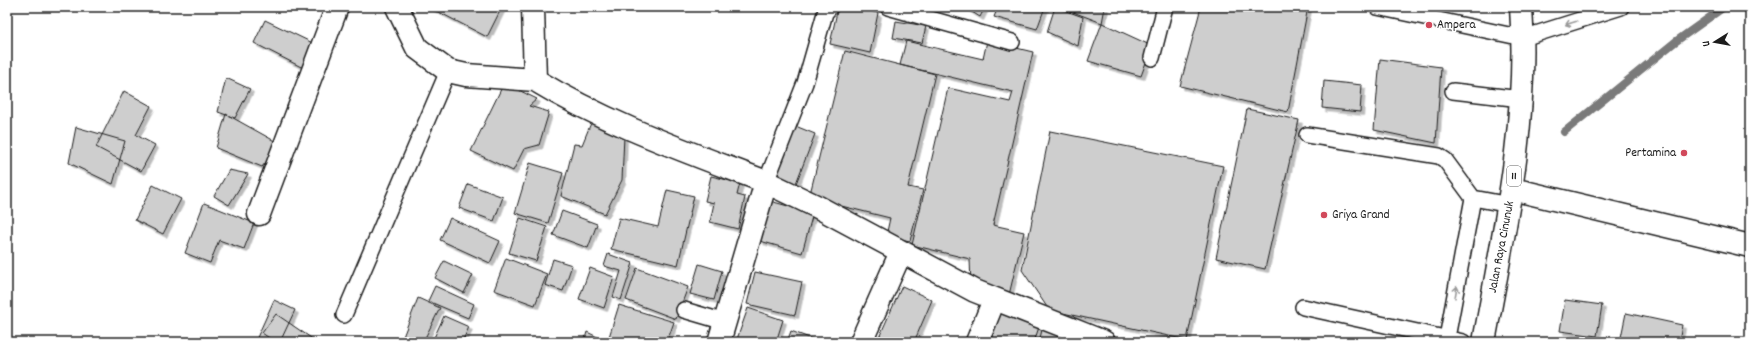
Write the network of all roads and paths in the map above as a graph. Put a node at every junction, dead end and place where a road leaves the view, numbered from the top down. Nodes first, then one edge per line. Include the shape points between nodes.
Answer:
1 (337, 7) edge
2 (397, 7) edge
3 (533, 7) edge
4 (830, 7) edge
5 (888, 7) edge
6 (1165, 7) edge
7 (1377, 7) edge
8 (1521, 7) edge
9 (1621, 7) edge
10 (1523, 38) junction
11 (1012, 42) dead end
12 (1152, 58) dead end
13 (448, 71) junction
14 (535, 80) junction
15 (1453, 91) dead end
16 (1521, 99) junction
17 (1307, 135) dead end
18 (766, 182) junction
19 (1511, 197) junction
20 (1473, 198) junction
21 (259, 214) dead end
22 (1750, 246) edge
23 (901, 252) junction
24 (994, 300) junction
25 (1303, 307) dead end
26 (684, 310) dead end
27 (344, 315) dead end
28 (722, 332) edge
29 (1447, 338) junction
30 (861, 342) edge
31 (977, 342) edge
32 (1104, 342) edge
33 (1463, 342) edge
34 (1484, 342) edge

1 - 21 main road
2 - 13 main road via 416,48
3 - 14 main road
4 - 18 lane via 825,13 805,83
5 - 11 lane
6 - 12 lane
7 - 10 lane
8 - 10 main road, Jalan Raya Cinunuk / 11
9 -> 10 lane
10 - 16 main road, Jalan Raya Cinunuk / 11
13 - 14 main road via 466,75
13 - 27 lane
14 - 18 main road via 566,99 686,153
15 - 16 lane
16 - 19 main road, Jalan Raya Cinunuk / 11
17 - 20 lane via 1439,156 1445,160
18 - 23 main road
18 - 28 main road
19 - 20 lane
19 - 22 main road
19 - 34 main road, Jalan Raya Cinunuk / 11
29 -> 20 lane
23 - 24 main road
23 - 30 main road
24 - 31 main road
24 - 32 main road
25 - 29 lane
26 - 28 lane
29 - 33 lane

